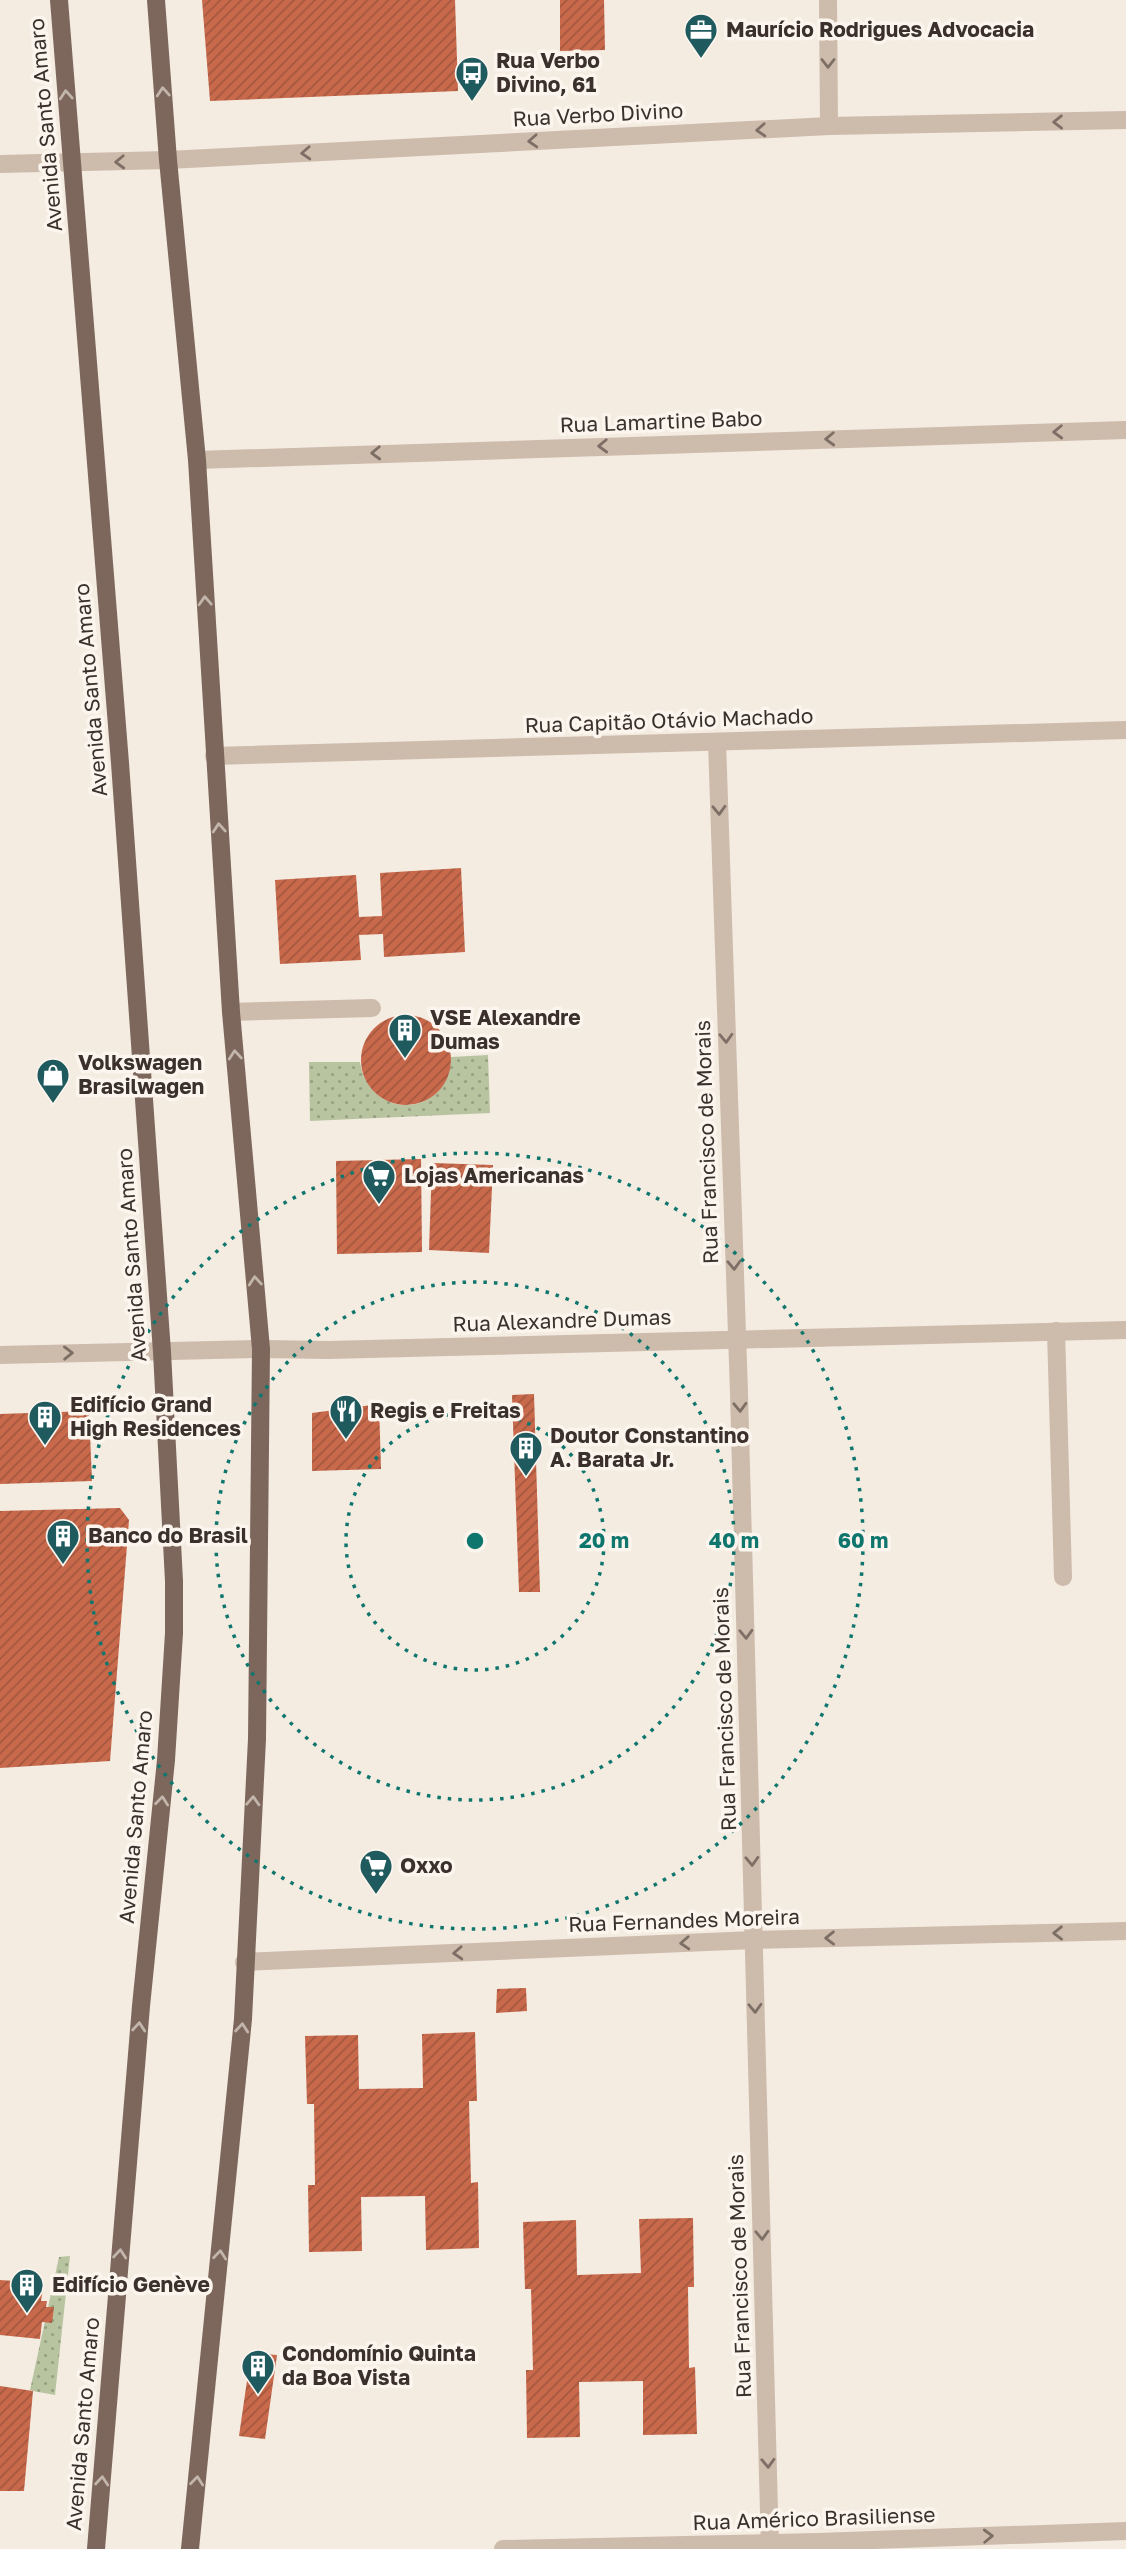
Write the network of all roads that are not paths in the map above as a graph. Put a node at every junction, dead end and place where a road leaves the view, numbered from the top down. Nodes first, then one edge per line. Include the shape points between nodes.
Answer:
1 (59, 0) edge
2 (156, 0) edge
3 (828, 0) edge
4 (1126, 120) edge
5 (829, 126) junction
6 (168, 160) junction
7 (72, 163) junction
8 (0, 164) edge
9 (1126, 430) edge
10 (197, 460) junction
11 (1126, 730) edge
12 (717, 742) junction
13 (214, 756) junction
14 (372, 1009) dead end
15 (231, 1012) junction
16 (1126, 1330) edge
17 (1056, 1331) junction
18 (736, 1339) junction
19 (261, 1349) junction
20 (162, 1352) junction
21 (0, 1355) edge
22 (1063, 1577) dead end
23 (1126, 1931) edge
24 (754, 1940) junction
25 (244, 1962) junction
26 (1126, 2531) edge
27 (770, 2546) edge
28 (96, 2549) edge
29 (191, 2549) edge
30 (503, 2549) edge

7 -> 1 main road, Avenida Santo Amaro
6 -> 2 main road
3 -> 5 street
4 -> 5 street, Rua Verbo Divino
5 -> 6 street, Rua Verbo Divino
6 -> 7 street, Rua Verbo Divino
6 - 10 main road
7 - 8 street, Rua Verbo Divino
7 - 20 main road, Avenida Santo Amaro
9 -> 10 street, Rua Lamartine Babo
13 -> 10 main road
11 - 12 street, Rua Capitão Otávio Machado
12 - 13 street, Rua Capitão Otávio Machado
12 -> 18 street, Rua Francisco de Morais
15 -> 13 main road
14 - 15 street
19 -> 15 main road
16 - 17 street, Rua Alexandre Dumas
17 - 18 street, Rua Alexandre Dumas
17 - 22 street
18 - 19 street, Rua Alexandre Dumas
18 -> 24 street, Rua Francisco de Morais
19 - 20 street, Rua Alexandre Dumas
25 -> 19 main road via 257,1739
21 -> 20 street, Rua Alexandre Dumas
28 -> 20 main road, Avenida Santo Amaro via 174,1633
23 -> 24 street, Rua Fernandes Moreira
24 -> 25 street, Rua Fernandes Moreira
24 -> 27 street, Rua Francisco de Morais
29 -> 25 main road via 243,2019
27 -> 26 street, Rua Américo Brasiliense
27 - 30 street, Rua Américo Brasiliense

